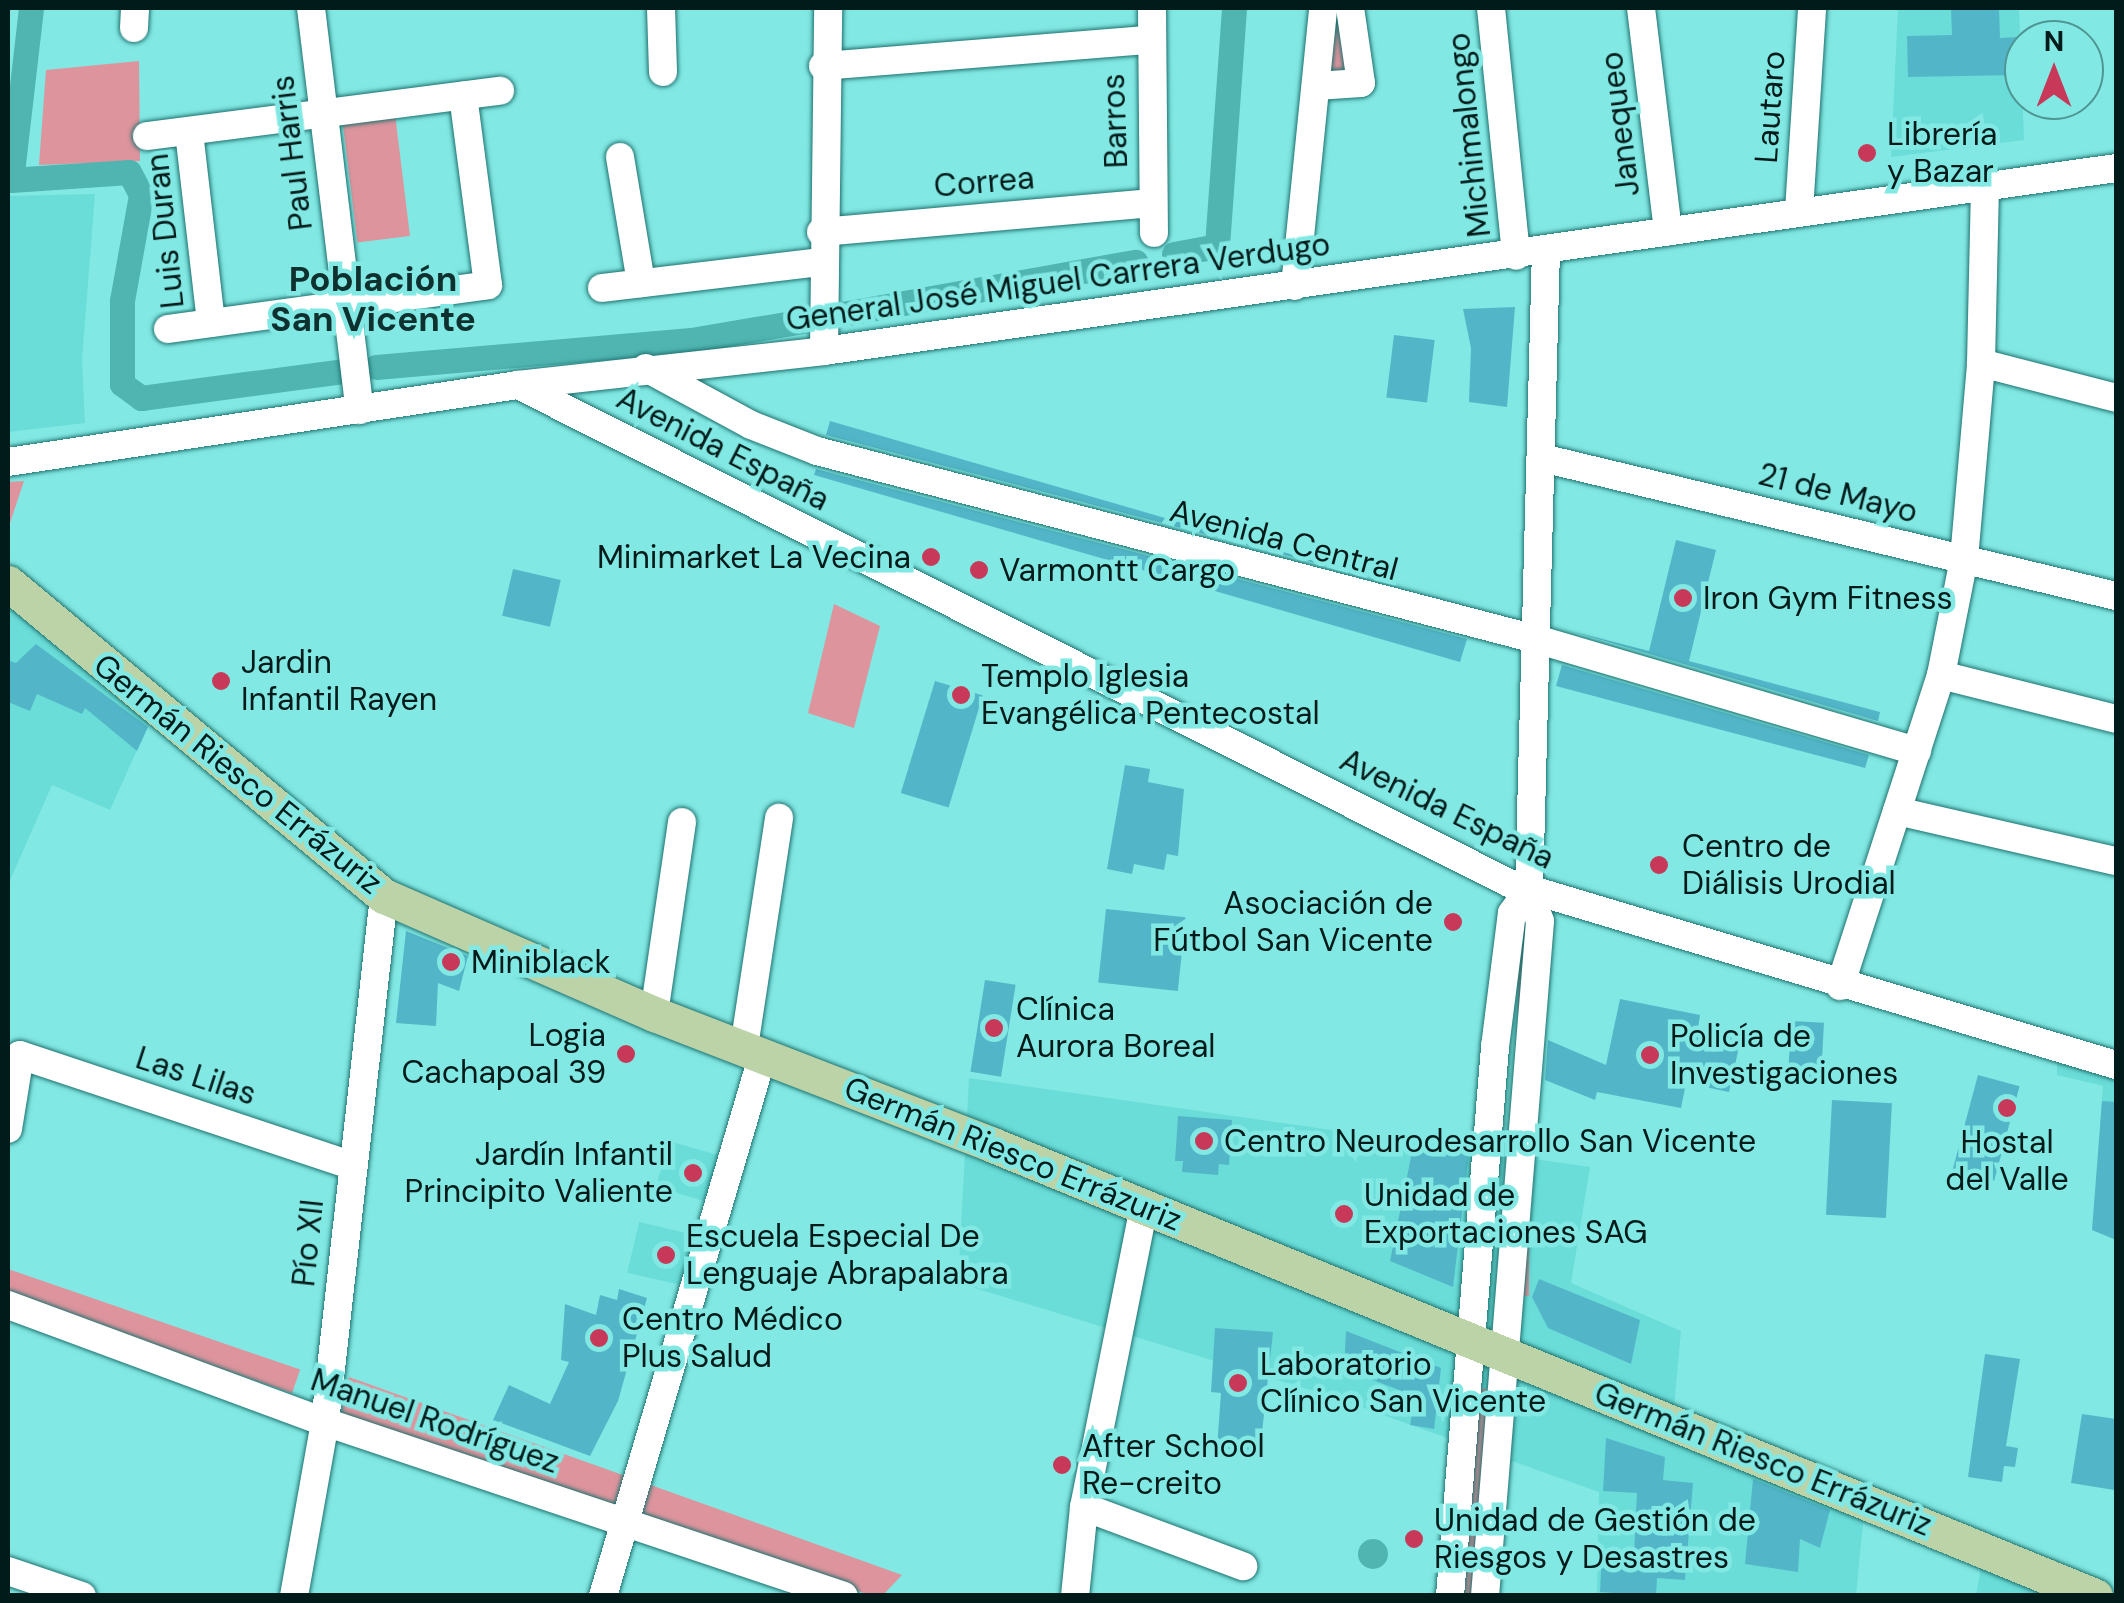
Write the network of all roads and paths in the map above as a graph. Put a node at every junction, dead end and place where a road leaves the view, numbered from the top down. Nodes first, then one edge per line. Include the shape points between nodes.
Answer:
1 (311, 8) edge
2 (661, 8) edge
3 (828, 8) edge
4 (1152, 8) edge
5 (1323, 8) edge
6 (1350, 8) edge
7 (1491, 8) edge
8 (1641, 8) edge
9 (1812, 8) edge
10 (1148, 40) junction
11 (823, 66) junction
12 (663, 72) dead end
13 (1316, 86) junction
14 (500, 91) dead end
15 (463, 96) junction
16 (320, 114) junction
17 (189, 132) junction
18 (147, 136) dead end
19 (620, 157) dead end
20 (2116, 168) edge
21 (1985, 183) junction
22 (1153, 203) junction
23 (1799, 211) junction
24 (1668, 231) junction
25 (821, 232) junction
26 (1154, 233) dead end
27 (1546, 249) junction
28 (1516, 256) junction
29 (820, 262) junction
30 (641, 284) junction
31 (1295, 286) junction
32 (602, 288) dead end
33 (346, 307) junction
34 (210, 323) junction
35 (168, 328) dead end
36 (824, 351) junction
37 (1981, 363) junction
38 (646, 368) junction
39 (518, 385) junction
40 (2116, 398) edge
41 (360, 410) junction
42 (1542, 458) junction
43 (8, 462) edge
44 (1964, 559) junction
45 (8, 584) edge
46 (2116, 596) edge
47 (1539, 640) junction
48 (1941, 675) junction
49 (2116, 719) edge
50 (1917, 751) junction
51 (1897, 811) junction
52 (779, 818) dead end
53 (682, 822) dead end
54 (2116, 861) edge
55 (1528, 890) junction
56 (384, 896) junction
57 (1840, 986) junction
58 (654, 1014) junction
59 (754, 1050) junction
60 (2116, 1065) edge
61 (8, 1130) edge
62 (351, 1164) junction
63 (1144, 1207) junction
64 (8, 1305) edge
65 (1469, 1340) junction
66 (1504, 1354) junction
67 (325, 1422) junction
68 (1084, 1507) junction
69 (628, 1524) junction
70 (1243, 1566) dead end
71 (8, 1571) edge
72 (82, 1596) edge
73 (294, 1596) edge
74 (602, 1596) edge
75 (844, 1596) edge
76 (1075, 1596) edge
77 (1450, 1596) edge
78 (1485, 1596) edge
79 (2095, 1596) edge

1 - 16 street, Paul Harris
2 - 12 street
3 - 11 street
4 - 10 street, Barros
5 - 13 street
6 - 13 street via 1362,83
7 - 28 street, Michimalongo
8 - 24 street, Janequeo
9 - 23 street, Lautaro
10 - 11 street
10 - 22 street, Barros
11 - 25 street
13 - 31 street
14 - 15 street
15 - 16 street
15 - 33 street via 488,285
16 - 17 street
16 - 33 street, Paul Harris
17 - 18 street
17 - 34 street, Luis Duran
19 - 30 street
20 - 21 street, General José Miguel Carrera Verdugo
21 - 23 street, General José Miguel Carrera Verdugo
21 - 37 street
22 - 25 street, Correa
22 - 26 street, Barros
23 - 24 street, General José Miguel Carrera Verdugo
24 - 27 street, General José Miguel Carrera Verdugo
25 - 29 street
27 - 28 street, General José Miguel Carrera Verdugo
27 - 42 street
28 - 31 street, General José Miguel Carrera Verdugo
29 - 30 street
29 - 36 street
30 - 32 street
31 - 36 street, General José Miguel Carrera Verdugo
33 - 34 street
33 - 41 street, Paul Harris
34 - 35 street
36 - 38 street, General José Miguel Carrera Verdugo
37 - 40 street
37 - 44 street
38 - 39 street, General José Miguel Carrera Verdugo
38 - 47 street, Avenida Central via 751,426 818,451
39 - 41 street, General José Miguel Carrera Verdugo
39 - 55 street, Avenida España
41 - 43 street, General José Miguel Carrera Verdugo
42 - 44 street, 21 de Mayo
42 - 47 street
44 - 46 street, 21 de Mayo
44 - 48 street
45 - 56 main road, Germán Riesco Errázuriz
47 - 50 street, Avenida Central
47 - 55 street
48 - 49 street
48 - 50 street
50 - 51 street
51 - 54 street
51 - 57 street
52 - 59 street
53 - 58 street
55 - 57 street, Avenida España
55 - 65 street via 1512,913
55 - 66 street via 1540,920
56 - 58 main road, Germán Riesco Errázuriz
56 - 62 street, Pío XII
57 - 60 street, Avenida España
58 - 59 main road, Germán Riesco Errázuriz
59 - 63 main road, Germán Riesco Errázuriz
59 - 69 street
61 - 62 street, Las Lilas via 20,1055
62 - 67 street, Pío XII
63 - 65 main road, Germán Riesco Errázuriz
63 - 68 street
64 - 67 street, Manuel Rodríguez
65 - 66 main road, Germán Riesco Errázuriz
65 - 77 street
66 - 78 street
66 - 79 main road, Germán Riesco Errázuriz
67 - 69 street, Manuel Rodríguez
67 - 73 street, Pío XII
68 - 70 street
68 - 76 street
69 - 74 street
69 - 75 street, Manuel Rodríguez
71 - 72 street

